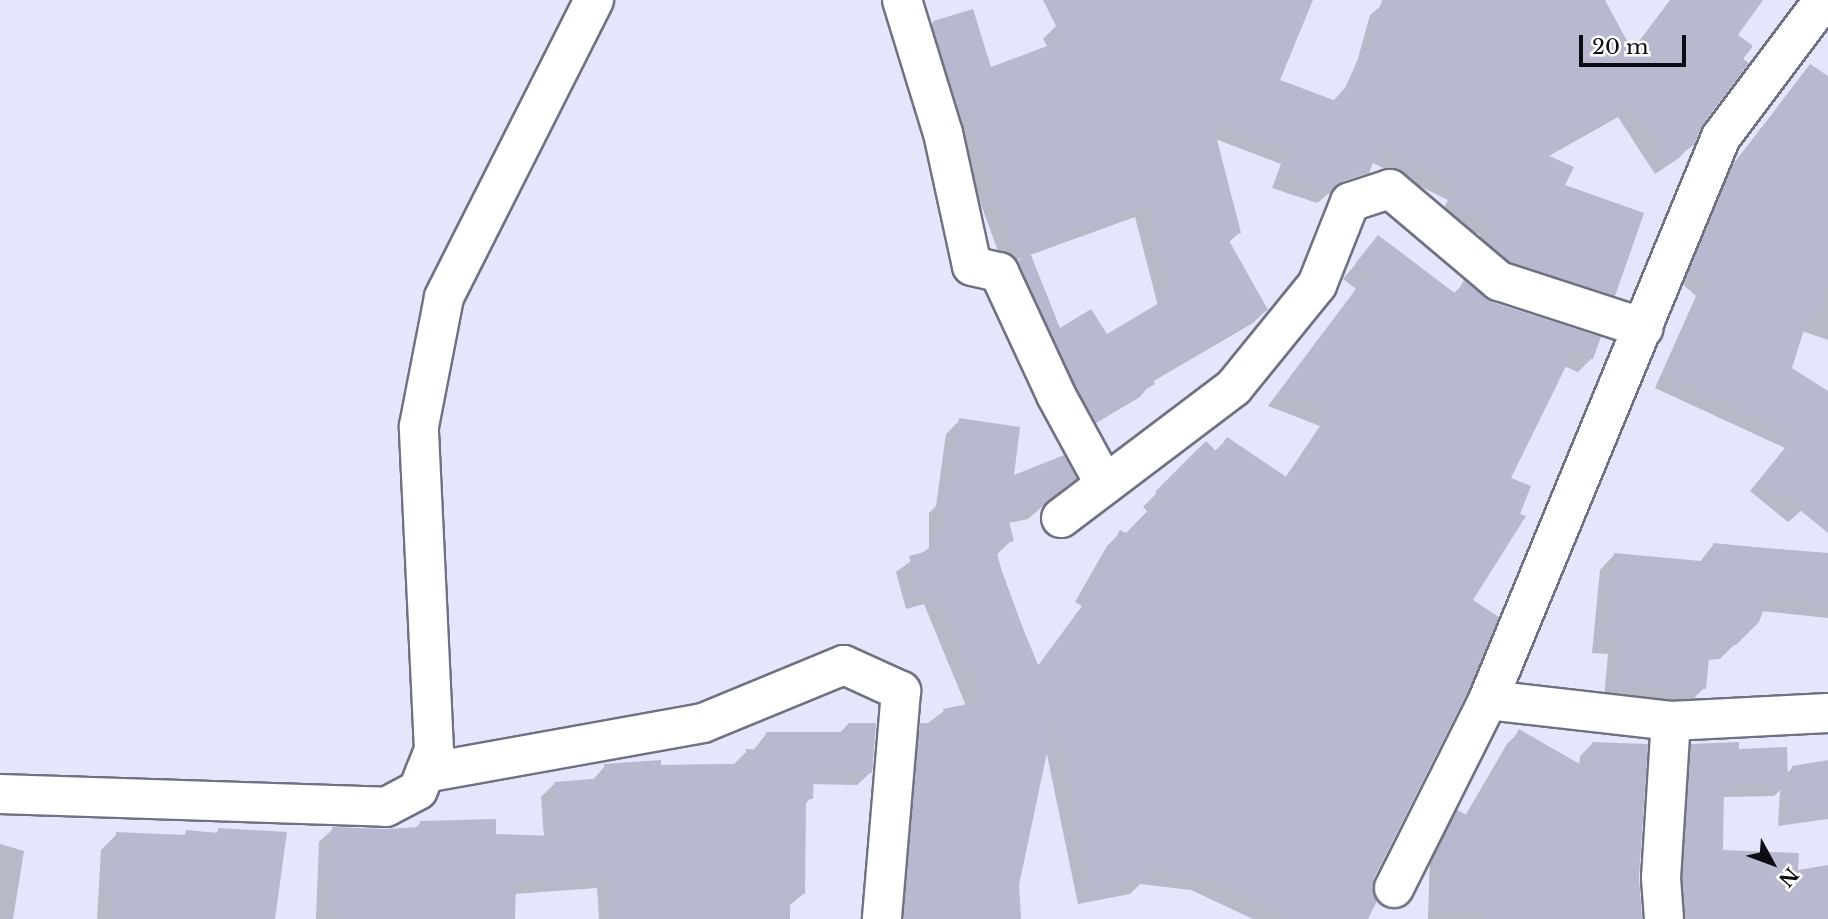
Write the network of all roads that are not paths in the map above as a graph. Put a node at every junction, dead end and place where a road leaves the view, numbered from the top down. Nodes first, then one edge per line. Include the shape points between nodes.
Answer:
1 (594, 0) edge
2 (902, 0) edge
3 (1824, 0) edge
4 (1644, 328) junction
5 (1105, 485) junction
6 (1061, 518) dead end
7 (1488, 700) junction
8 (1828, 713) edge
9 (1671, 720) junction
10 (425, 773) junction
11 (0, 794) edge
12 (1394, 888) dead end
13 (882, 919) edge
14 (1664, 919) edge

1 - 10 street via 444,297 419,426 434,750
2 - 5 street via 943,134 972,266 999,272 1056,395
3 - 4 street via 1721,137
4 - 5 street via 1499,281 1390,189 1350,202 1317,285 1234,387
4 - 7 street
5 - 6 street
7 - 9 street
7 - 12 street
8 - 9 street
9 - 14 street via 1661,878
10 - 11 street via 418,790 386,807
10 - 13 street via 703,723 844,665 901,691

